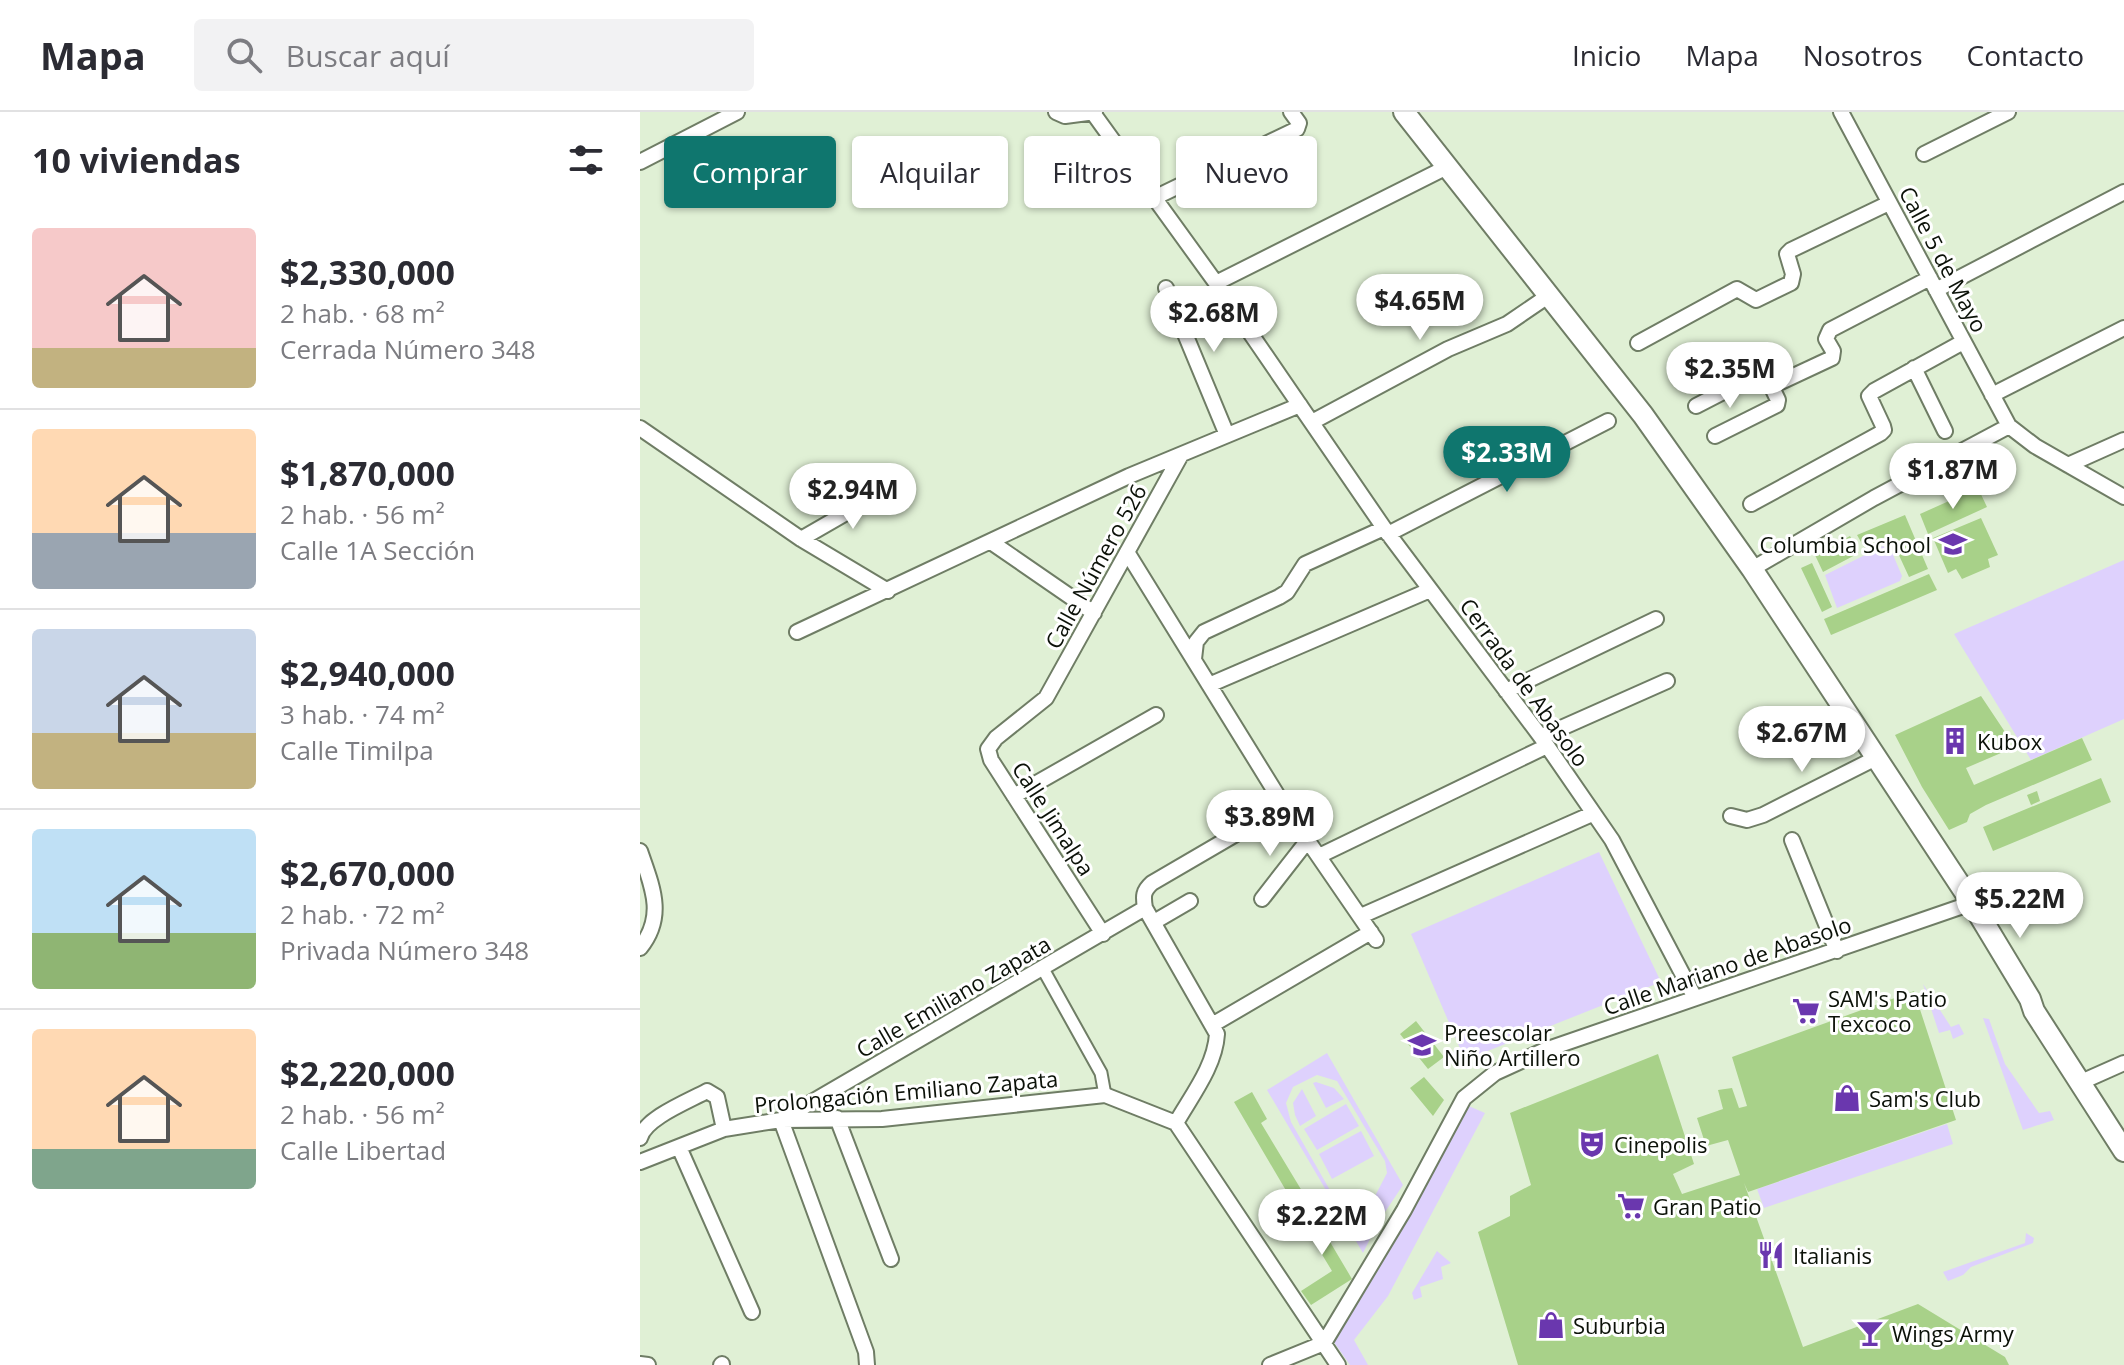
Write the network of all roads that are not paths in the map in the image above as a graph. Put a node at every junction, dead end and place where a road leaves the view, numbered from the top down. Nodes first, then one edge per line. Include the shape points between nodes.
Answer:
1 (737, 112) edge
2 (1056, 112) edge
3 (1094, 112) edge
4 (1291, 112) edge
5 (1404, 112) edge
6 (1841, 112) edge
7 (2008, 112) edge
8 (1110, 136) edge
9 (1924, 154) dead end
10 (640, 162) edge
11 (1447, 167) junction
12 (2124, 192) edge
13 (1160, 195) edge
14 (1889, 203) junction
15 (1159, 208) edge
16 (1216, 283) junction
17 (1933, 284) junction
18 (1166, 288) dead end
19 (1548, 296) junction
20 (2124, 328) edge
21 (1963, 342) junction
22 (1638, 343) dead end
23 (1914, 368) junction
24 (1772, 386) junction
25 (1992, 395) junction
26 (1300, 405) junction
27 (1696, 406) dead end
28 (1608, 421) dead end
29 (1312, 422) junction
30 (2009, 426) junction
31 (640, 428) edge
32 (1945, 431) dead end
33 (1227, 435) junction
34 (1715, 436) dead end
35 (2124, 440) edge
36 (1181, 455) junction
37 (2068, 465) junction
38 (886, 490) dead end
39 (2124, 497) edge
40 (1751, 504) dead end
41 (1386, 531) junction
42 (801, 539) junction
43 (991, 542) junction
44 (1127, 552) junction
45 (1752, 569) junction
46 (1430, 590) junction
47 (888, 591) junction
48 (1094, 613) junction
49 (1656, 619) dead end
50 (797, 632) dead end
51 (1194, 659) junction
52 (1667, 681) dead end
53 (1209, 685) junction
54 (1506, 691) junction
55 (1046, 698) joint
56 (1156, 715) dead end
57 (1544, 742) junction
58 (1876, 758) junction
59 (1014, 796) junction
60 (1284, 806) junction
61 (1592, 814) junction
62 (1731, 816) dead end
63 (1308, 840) junction
64 (1792, 840) dead end
65 (640, 851) edge
66 (1319, 856) junction
67 (1262, 899) dead end
68 (1190, 901) dead end
69 (1972, 903) junction
70 (1145, 908) junction
71 (1361, 916) junction
72 (1154, 922) junction
73 (1103, 934) junction
74 (640, 948) edge
75 (1837, 951) junction
76 (1043, 969) junction
77 (1695, 998) junction
78 (2030, 999) junction
79 (1212, 1025) junction
80 (2124, 1063) edge
81 (2088, 1079) junction
82 (1105, 1095) junction
83 (837, 1118) junction
84 (781, 1120) junction
85 (1176, 1123) junction
86 (724, 1129) junction
87 (2124, 1136) edge
88 (640, 1138) edge
89 (679, 1147) junction
90 (2124, 1151) edge
91 (640, 1162) edge
92 (891, 1259) dead end
93 (752, 1312) dead end
94 (1324, 1343) junction
95 (640, 1351) edge
96 (640, 1364) edge
97 (647, 1365) edge
98 (867, 1365) edge
99 (1270, 1365) edge
100 (1338, 1365) edge

1 - 10 street
2 - 3 street
3 - 8 street, Cerrada de Abasolo
4 - 13 street via 1297,129
5 - 11 main road
6 - 14 street, Calle 5 de Mayo
7 - 9 street
11 - 16 street
11 - 19 main road
12 - 17 street
14 - 17 street, Calle 5 de Mayo
14 - 22 street via 1791,250 1791,283 1756,300 1737,289
15 - 16 street, Cerrada de Abasolo
16 - 26 street, Cerrada de Abasolo
17 - 21 street, Calle 5 de Mayo
17 - 24 street via 1830,330 1826,339 1832,358
18 - 33 street
19 - 29 street via 1507,324 1448,349
19 - 45 main road via 1643,415
20 - 25 street
21 - 23 street
21 - 25 street, Calle 5 de Mayo
23 - 32 street
23 - 40 street via 1869,396 1883,426 1881,433
24 - 27 street via 1762,373
24 - 34 street via 1778,400 1773,408
25 - 30 street, Calle 5 de Mayo
26 - 29 street, Cerrada de Abasolo
26 - 33 street
28 - 41 street
29 - 41 street, Cerrada de Abasolo
30 - 37 street
30 - 45 street
31 - 42 street
33 - 36 street
35 - 37 street
36 - 43 street
36 - 44 street, Calle Número 526
37 - 39 street
38 - 42 street
41 - 46 street, Cerrada de Abasolo
41 - 51 street via 1305,564 1287,592 1204,632 1196,642
42 - 47 street
43 - 47 street
43 - 48 street
44 - 48 street, Calle Número 526
44 - 51 street
45 - 58 main road
46 - 53 street
46 - 54 street, Cerrada de Abasolo
47 - 50 street
48 - 55 street, Calle Número 526
49 - 54 street
51 - 53 street
52 - 57 street
53 - 60 street
54 - 57 street, Cerrada de Abasolo
55 - 59 street, Calle Jimalpa via 988,749
56 - 59 street
57 - 61 street, Cerrada de Abasolo
57 - 66 street
58 - 62 street via 1763,815 1747,820
58 - 69 main road
59 - 73 street, Calle Jimalpa
60 - 63 street
60 - 70 street via 1152,883 1145,889
61 - 71 street
61 - 77 street, Cerrada de Abasolo via 1623,860
63 - 66 street
63 - 67 street
64 - 75 street
65 - 74 street via 655,906 654,926
66 - 71 street
68 - 72 street
69 - 75 street, Calle Mariano de Abasolo
69 - 78 main road
70 - 72 street
70 - 73 street, Calle Emiliano Zapata
71 - 79 street via 1374,936
72 - 79 street
73 - 76 street, Calle Emiliano Zapata
75 - 77 street, Calle Mariano de Abasolo
76 - 82 street via 1101,1073
76 - 84 street, Calle Emiliano Zapata
77 - 94 street, Calle Mariano de Abasolo via 1545,1050 1495,1073 1464,1098
78 - 81 main road
78 - 90 main road
79 - 85 street via 1216,1048
80 - 81 street
81 - 87 main road
82 - 83 street, Prolongación Emiliano Zapata via 882,1119
82 - 85 street, Prolongación Emiliano Zapata
83 - 84 street, Prolongación Emiliano Zapata
83 - 92 street
84 - 86 street, Prolongación Emiliano Zapata
84 - 98 street
85 - 94 street
86 - 88 street via 717,1097 707,1091 650,1123
86 - 89 street, Prolongación Emiliano Zapata
89 - 91 street, Prolongación Emiliano Zapata
89 - 93 street
94 - 99 street
94 - 100 street
95 - 97 street
96 - 97 street

